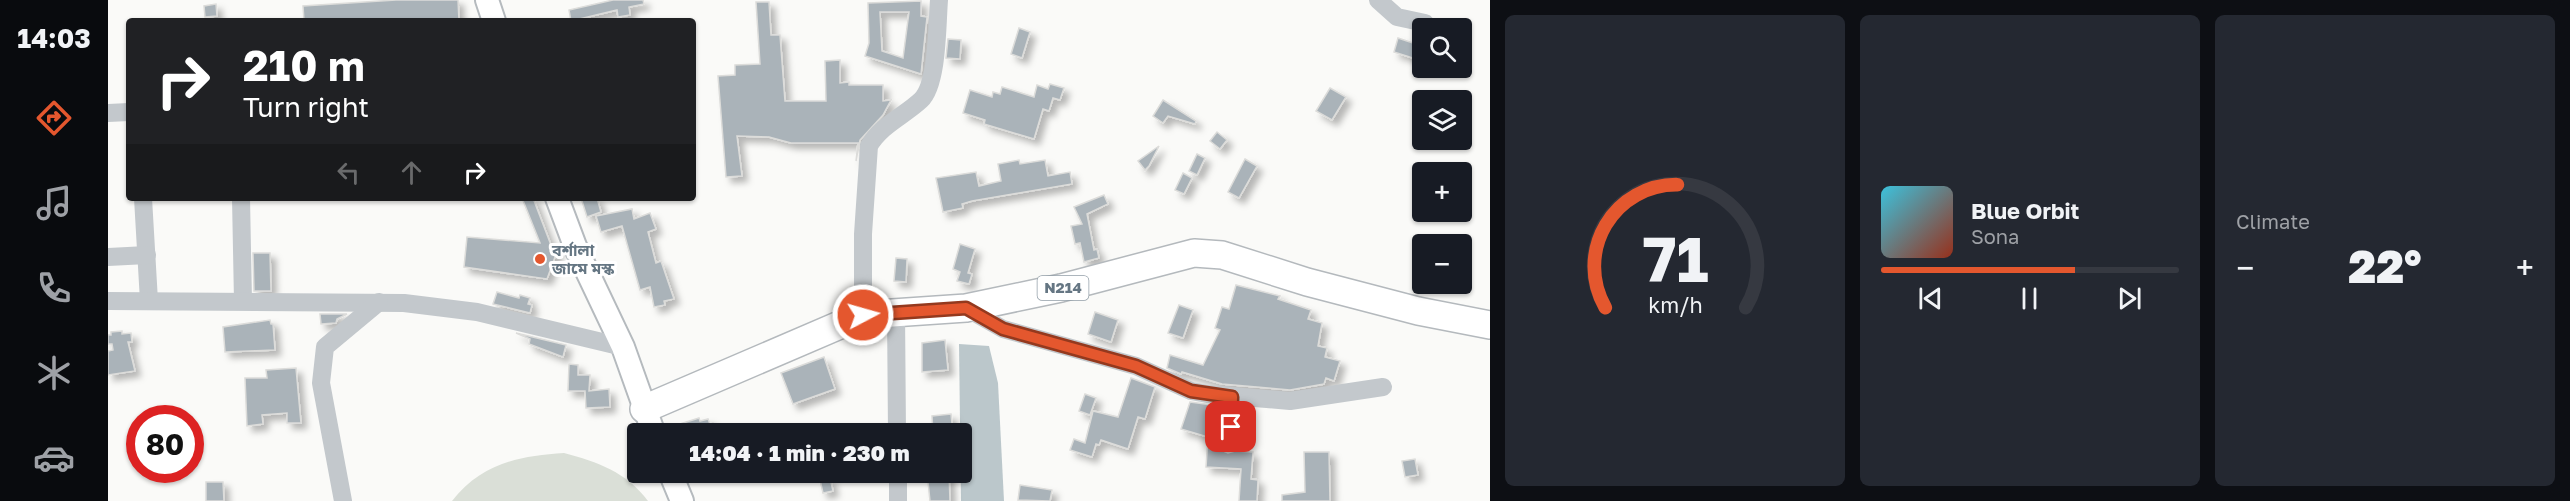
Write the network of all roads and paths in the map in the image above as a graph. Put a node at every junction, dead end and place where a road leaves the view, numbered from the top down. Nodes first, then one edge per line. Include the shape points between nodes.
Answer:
1 (487, 0) edge
2 (939, 0) edge
3 (1378, 0) edge
4 (493, 18) edge
5 (1412, 20) edge
6 (126, 112) edge
7 (108, 113) edge
8 (143, 201) edge
9 (241, 201) edge
10 (558, 201) edge
11 (147, 255) junction
12 (108, 256) edge
13 (108, 301) edge
14 (149, 301) junction
15 (243, 301) junction
16 (379, 302) junction
17 (966, 308) junction
18 (896, 311) junction
19 (863, 315) junction
20 (1490, 325) edge
21 (623, 346) junction
22 (1383, 387) dead end
23 (1232, 397) junction
24 (644, 409) junction
25 (650, 423) edge
26 (897, 423) edge
27 (1228, 442) dead end
28 (675, 483) edge
29 (898, 483) edge
30 (343, 501) edge
31 (682, 501) edge
32 (898, 501) edge

1 - 4 main road
2 - 19 street via 931,79 922,99 875,136 869,146
3 - 5 street via 1397,17
6 - 7 street
8 - 11 street
9 - 15 street
10 - 21 main road
11 - 12 street
11 - 14 street
13 - 14 street
14 - 15 street
15 - 16 street
16 - 21 street via 477,312
16 - 30 street via 325,347 321,383
17 - 18 highway, N214
17 - 20 highway, N214 via 1194,253 1222,255 1329,288
17 - 23 street via 1003,329 1136,366 1191,391
18 - 19 highway, N214
18 - 26 street
19 - 24 highway, N214
21 - 24 main road
22 - 23 street via 1290,401
23 - 27 street
24 - 25 main road
28 - 31 main road
29 - 32 street

